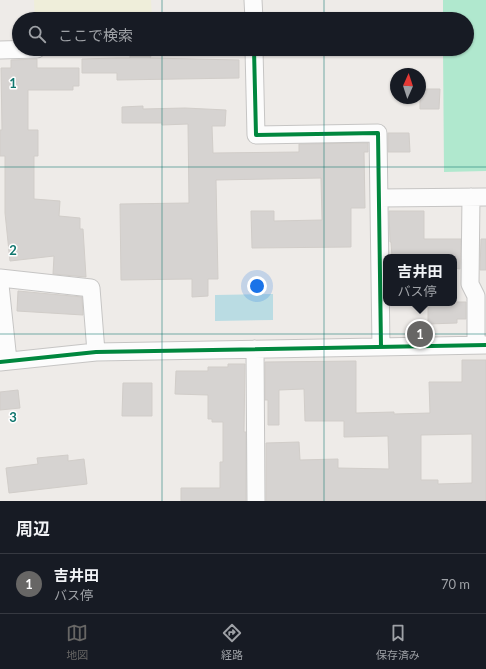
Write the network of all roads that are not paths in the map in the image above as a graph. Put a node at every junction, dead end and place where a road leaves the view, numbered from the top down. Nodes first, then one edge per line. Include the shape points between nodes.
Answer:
1 (253, 0) edge
2 (254, 12) edge
3 (0, 50) edge
4 (12, 50) edge
5 (254, 56) edge
6 (478, 197) edge
7 (379, 198) junction
8 (0, 278) edge
9 (0, 285) edge
10 (481, 345) edge
11 (381, 347) junction
12 (255, 349) junction
13 (96, 352) junction
14 (4, 362) edge
15 (256, 501) edge

1 - 2 street
3 - 4 street
5 - 7 street via 256,135 378,133
6 - 7 street
6 - 10 street via 470,284 476,296
7 - 11 street
8 - 13 street via 91,288
9 - 14 street
10 - 11 street
11 - 12 street
12 - 13 street
12 - 15 street
13 - 14 street

